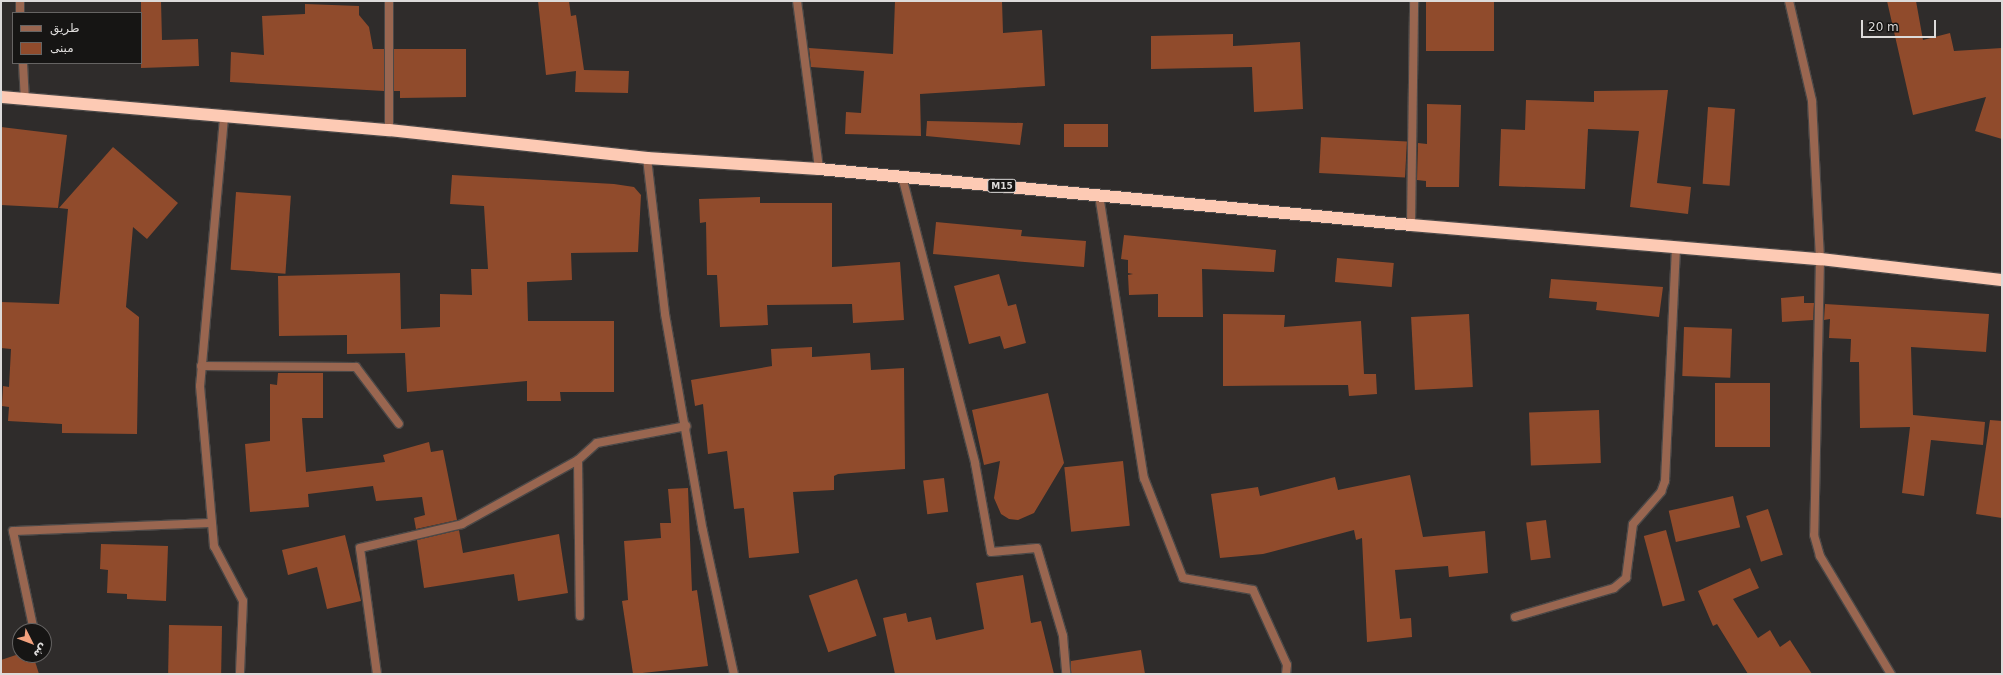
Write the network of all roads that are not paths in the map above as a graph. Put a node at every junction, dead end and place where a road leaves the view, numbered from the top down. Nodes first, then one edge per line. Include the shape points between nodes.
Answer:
1 (20, 1) edge
2 (389, 1) edge
3 (797, 1) edge
4 (1414, 1) edge
5 (1789, 1) edge
6 (20, 12) edge
7 (23, 64) edge
8 (1, 97) edge
9 (25, 99) junction
10 (224, 118) junction
11 (389, 130) junction
12 (647, 158) junction
13 (819, 169) junction
14 (902, 176) junction
15 (1099, 195) junction
16 (1411, 226) junction
17 (1676, 248) junction
18 (1820, 259) junction
19 (2002, 280) edge
20 (201, 366) junction
21 (399, 424) dead end
22 (686, 426) junction
23 (578, 460) junction
24 (212, 524) junction
25 (580, 616) dead end
26 (1515, 617) dead end
27 (32, 623) edge
28 (240, 674) edge
29 (377, 674) edge
30 (734, 674) edge
31 (1066, 674) edge
32 (1286, 674) edge
33 (1891, 674) edge

1 - 6 street
2 - 11 street
3 - 13 street
4 - 16 street
5 - 18 street via 1812,101
7 - 9 street
8 - 9 highway, M15
9 - 10 highway, M15
10 - 11 highway, M15
10 - 20 street
11 - 12 highway, M15
12 - 13 highway, M15
12 - 22 street via 666,314
13 - 14 highway, M15
14 - 15 highway, M15
14 - 31 street via 975,463 991,552 1037,548 1063,636
15 - 16 highway, M15
15 - 32 street via 1144,478 1183,578 1253,590 1287,665
16 - 17 highway, M15
17 - 18 highway, M15
17 - 26 street via 1665,481 1661,492 1633,524 1626,578 1614,588
18 - 19 highway, M15
18 - 33 street via 1814,535 1820,556
20 - 21 street via 356,367
20 - 24 street
22 - 23 street via 597,444
22 - 30 street via 703,531
23 - 25 street
23 - 29 street via 462,524 360,548
24 - 27 street via 13,531
24 - 28 street via 214,546 243,601

